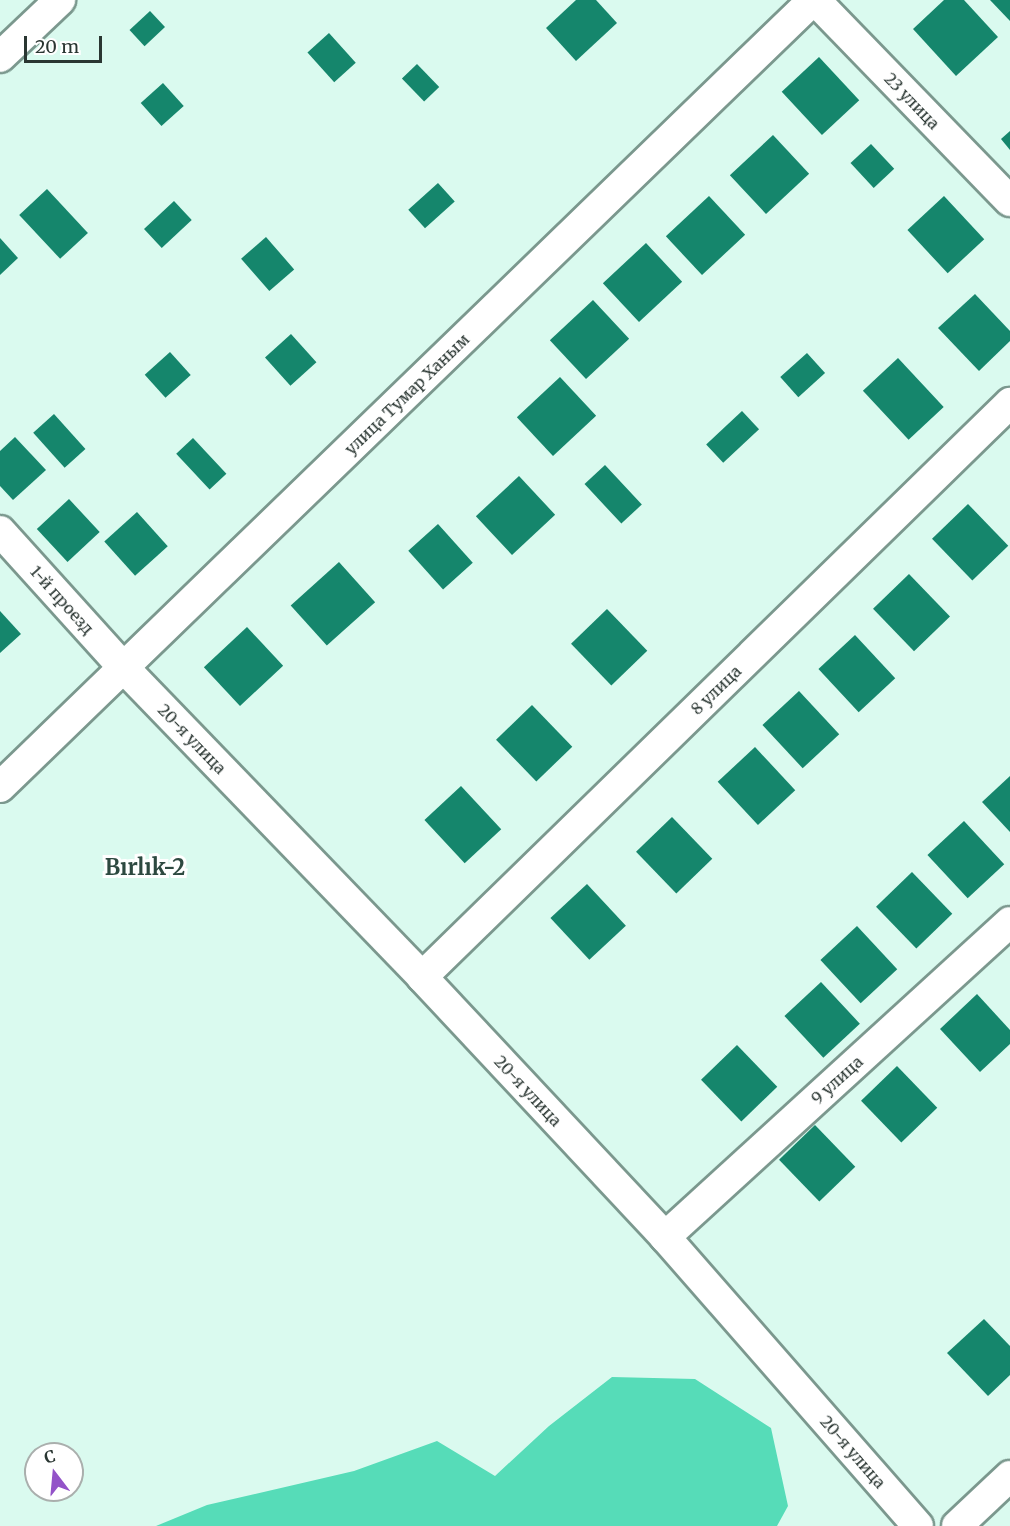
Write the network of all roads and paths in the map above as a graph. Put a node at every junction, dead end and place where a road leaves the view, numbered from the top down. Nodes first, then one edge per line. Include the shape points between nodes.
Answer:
1 (60, 0) edge
2 (814, 0) edge
3 (0, 57) edge
4 (1010, 201) edge
5 (1010, 403) edge
6 (0, 531) edge
7 (123, 668) junction
8 (0, 787) edge
9 (1010, 922) edge
10 (422, 977) junction
11 (665, 1237) junction
12 (1010, 1476) edge
13 (918, 1526) edge
14 (957, 1526) edge

1 - 3 street
2 - 4 street, 23 улица
2 - 7 street, улица Тумар Ханым
5 - 10 street, 8 улица
6 - 7 street, 1-й проезд
7 - 8 street, улица Тумар Ханым
7 - 10 street, 20-я улица
9 - 11 street, 9 улица
10 - 11 street, 20-я улица
11 - 13 street, 20-я улица
12 - 14 street

